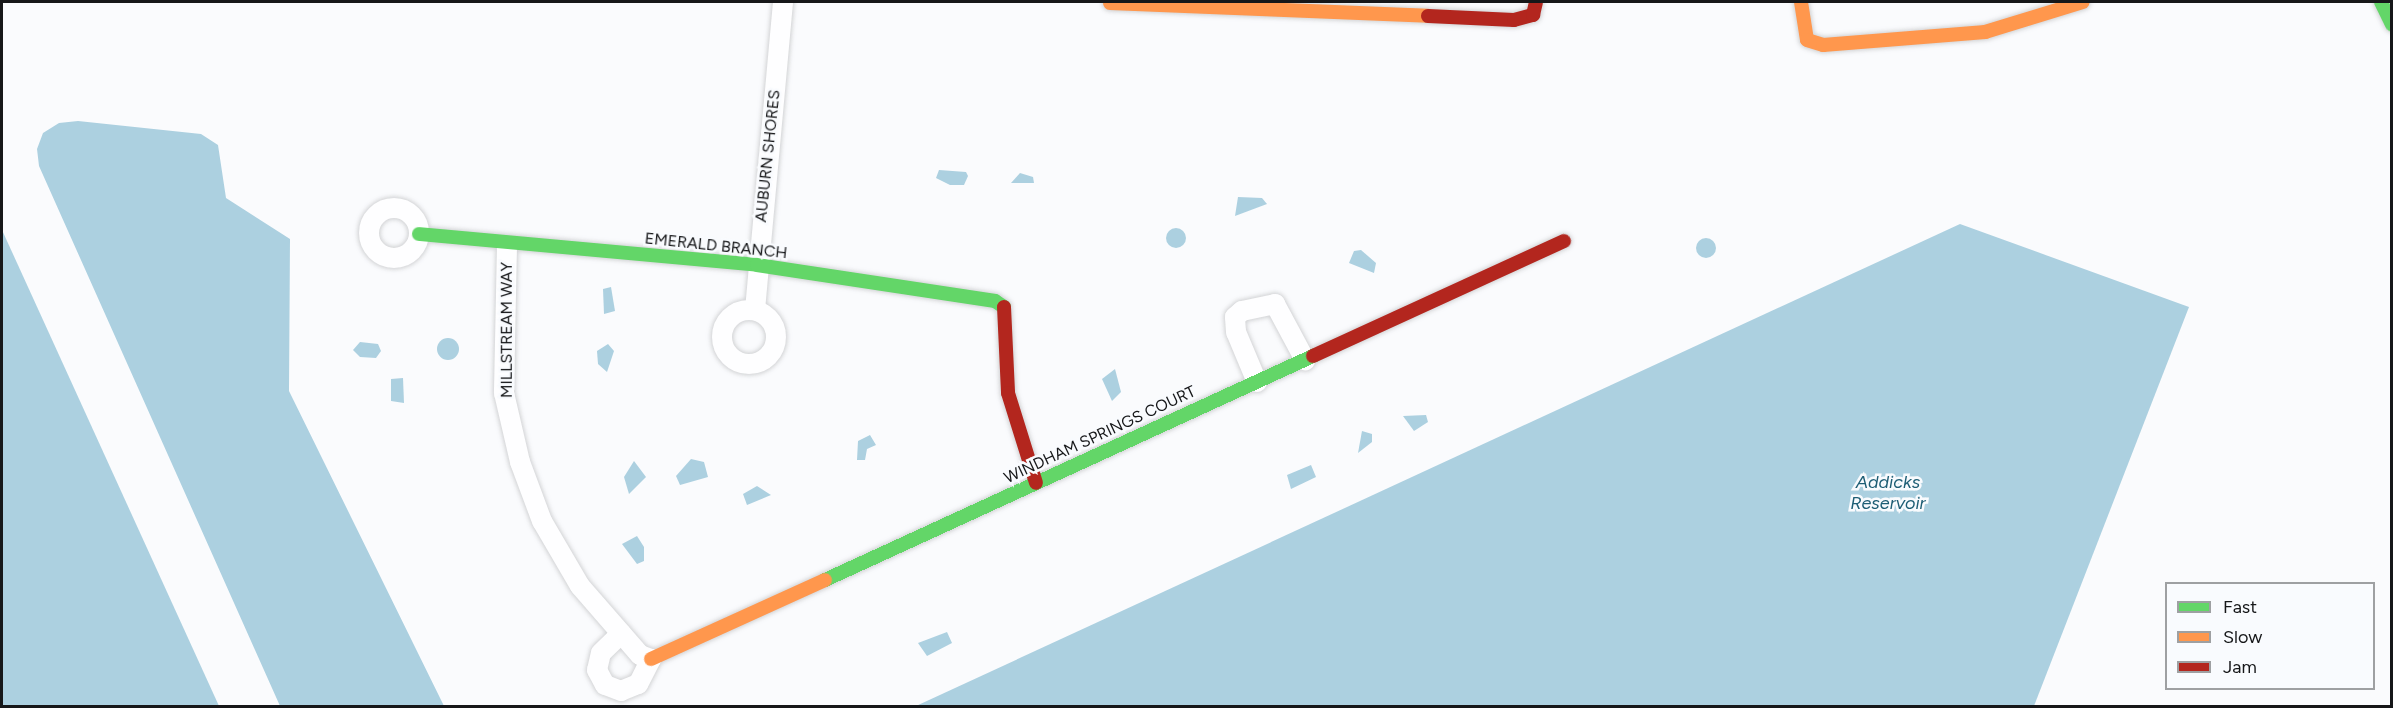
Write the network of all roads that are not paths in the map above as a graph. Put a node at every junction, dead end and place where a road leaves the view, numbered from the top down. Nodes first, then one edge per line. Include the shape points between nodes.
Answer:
1 (783, 2) edge
2 (1801, 2) edge
3 (2083, 2) edge
4 (2381, 2) edge
5 (1110, 3) edge
6 (1534, 8) edge
7 (2391, 25) edge
8 (419, 234) dead end
9 (1564, 241) dead end
10 (507, 246) junction
11 (757, 265) junction
12 (755, 310) dead end
13 (1305, 360) junction
14 (1257, 382) junction
15 (1036, 483) junction
16 (621, 634) junction
17 (651, 659) junction

1 - 11 street, AUBURN SHORES
2 - 3 street via 1807,40 1823,45 1917,41 1985,32
4 - 7 street
5 - 6 street via 1514,20
8 - 10 street, EMERALD BRANCH
9 - 13 street, WINDHAM SPRINGS COURT
10 - 11 street, EMERALD BRANCH
10 - 16 street, MILLSTREAM WAY via 504,393 525,482 580,586
11 - 12 street, AUBURN SHORES
11 - 15 street, EMERALD BRANCH via 995,301 1006,309 1008,393
13 - 14 street, WINDHAM SPRINGS COURT
13 - 14 street via 1275,304 1242,310 1235,317 1236,332
14 - 15 street, WINDHAM SPRINGS COURT
15 - 17 street, WINDHAM SPRINGS COURT
16 - 17 street, MILLSTREAM WAY
16 - 17 street via 597,662 605,685 629,690 644,677

